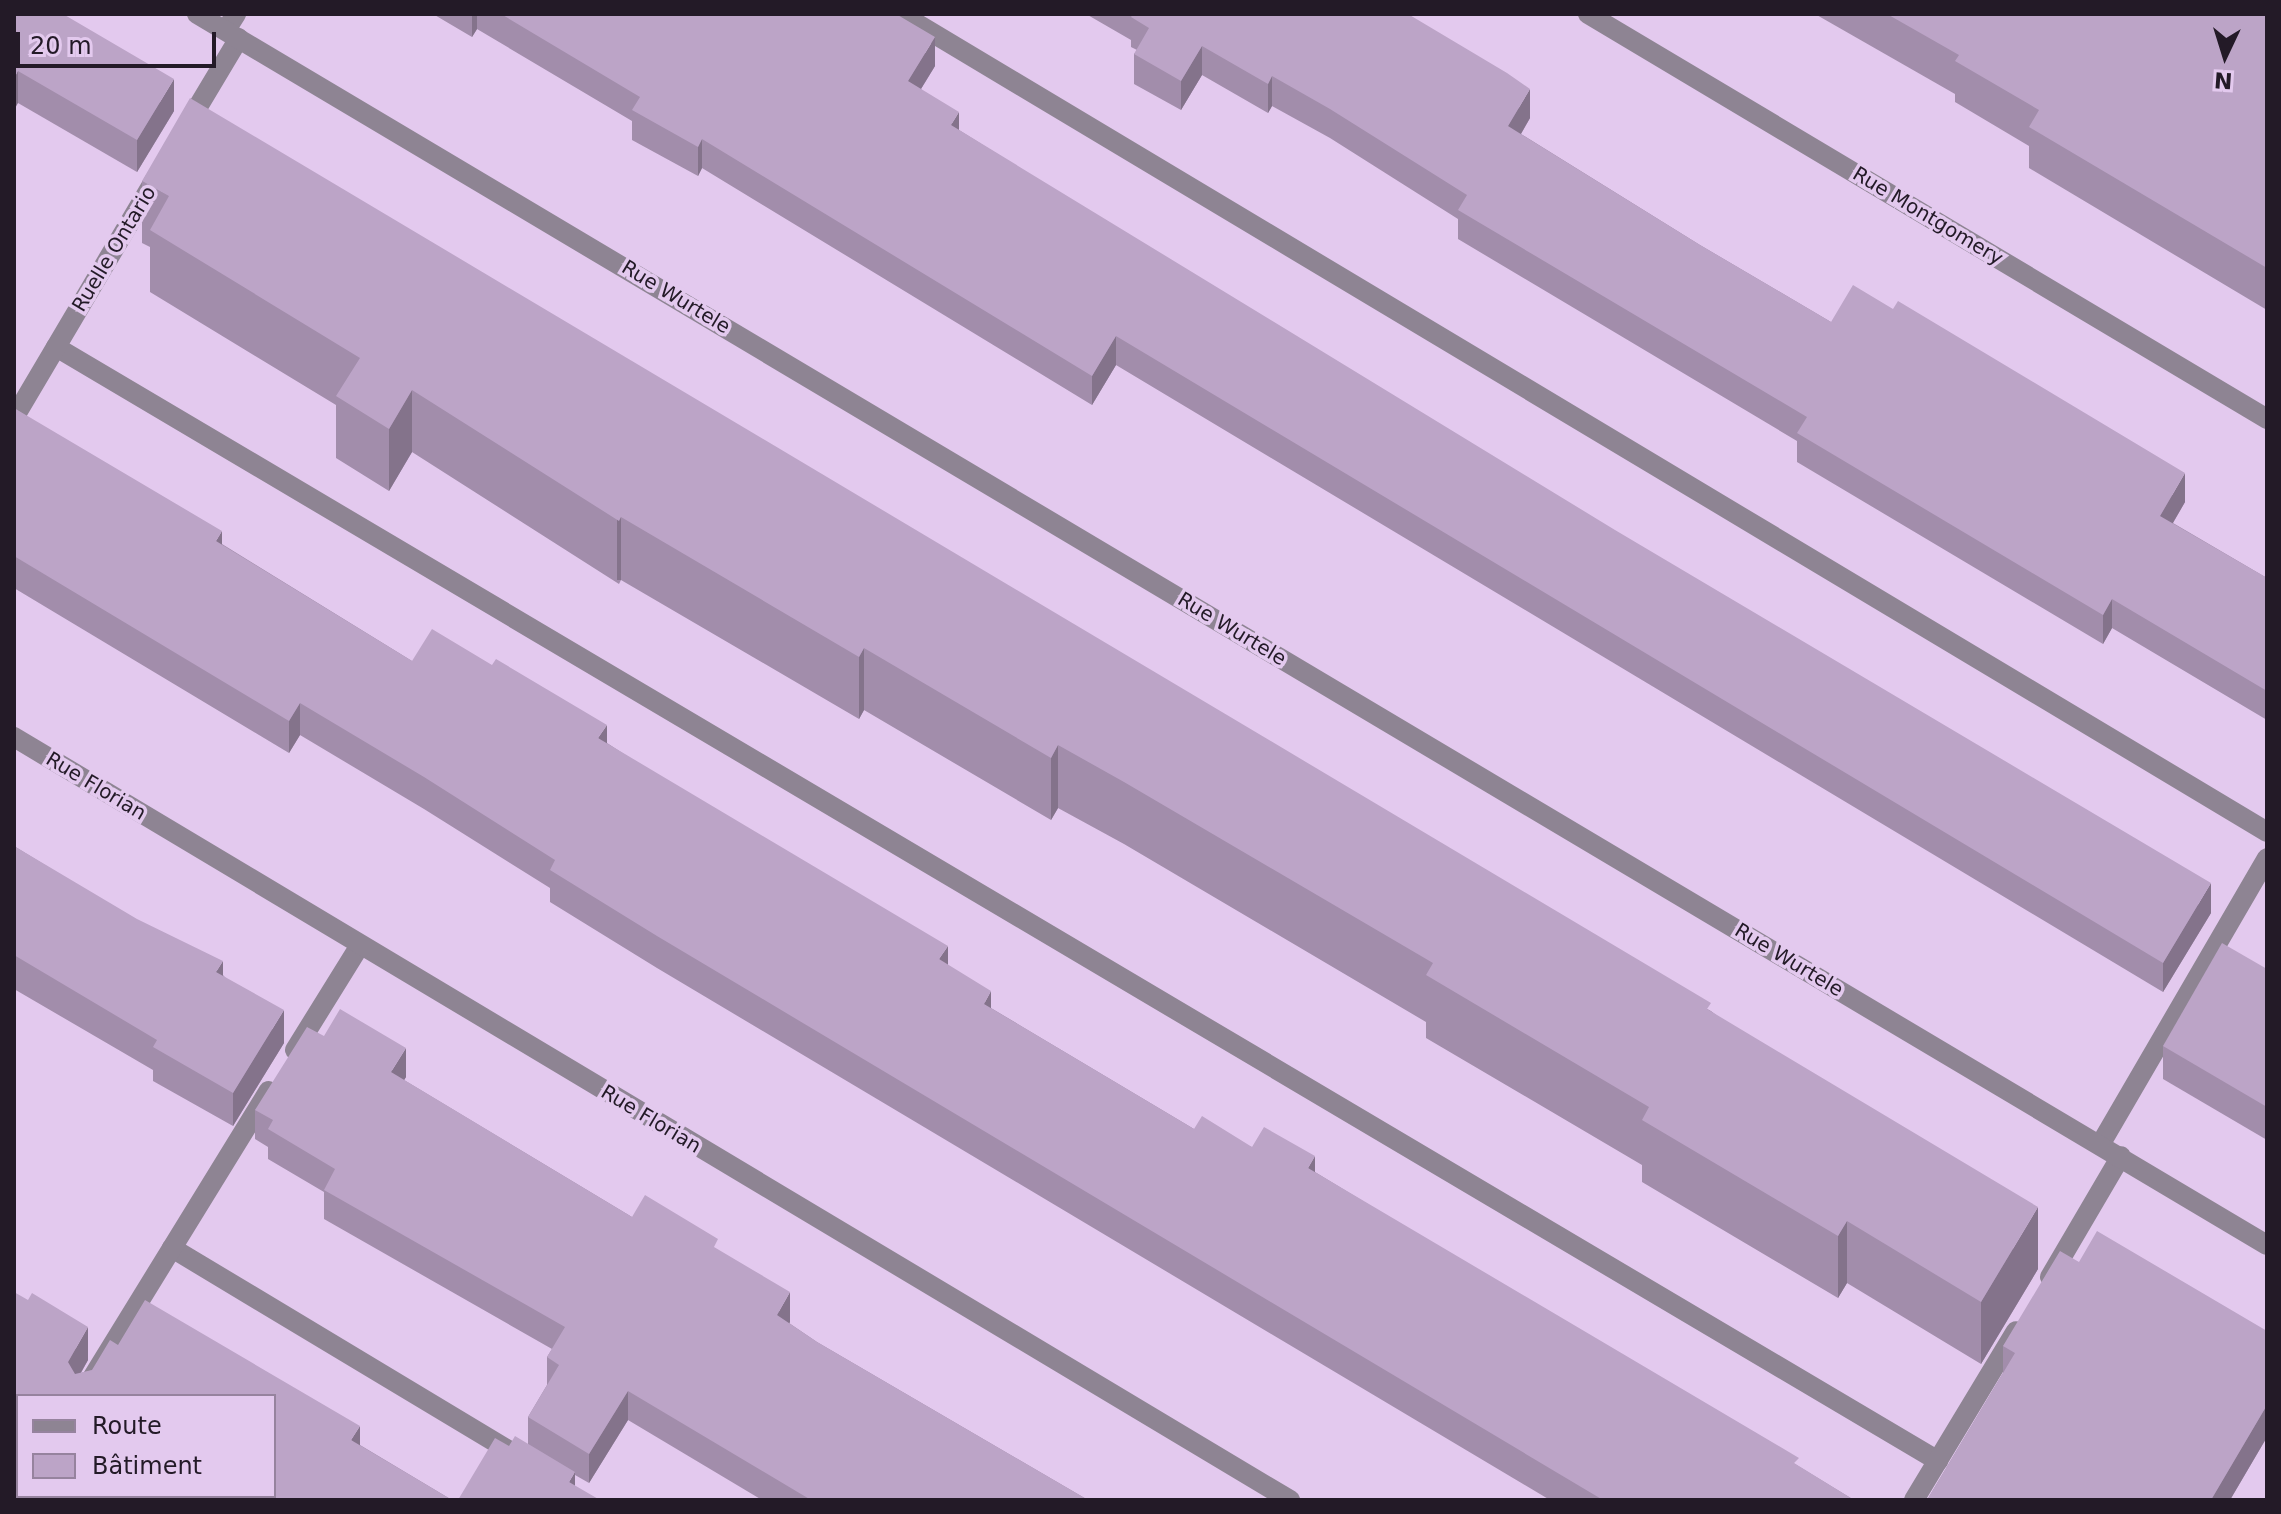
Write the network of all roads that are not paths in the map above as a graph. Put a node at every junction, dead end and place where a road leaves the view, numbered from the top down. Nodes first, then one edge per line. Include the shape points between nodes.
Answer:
1 (197, 14) edge
2 (901, 14) edge
3 (1588, 14) edge
4 (234, 27) edge
5 (56, 347) junction
6 (14, 418) edge
7 (2267, 419) edge
8 (14, 737) edge
9 (2267, 832) edge
10 (2267, 858) edge
11 (360, 945) junction
12 (2100, 1145) junction
13 (2121, 1156) junction
14 (2267, 1245) edge
15 (172, 1248) junction
16 (2041, 1291) edge
17 (2025, 1317) edge
18 (82, 1394) edge
19 (1938, 1461) junction
20 (537, 1468) edge
21 (1290, 1500) edge
22 (1914, 1500) edge

1 - 4 street, Rue Wurtele
2 - 9 street
3 - 7 street, Rue Montgomery
4 - 5 street, Ruelle Ontario via 173,150
4 - 12 street, Rue Wurtele
5 - 6 street, Ruelle Ontario
5 - 19 street
8 - 11 street, Rue Florian
10 - 12 street
11 - 15 street
11 - 21 street, Rue Florian
12 - 13 street, Rue Wurtele
13 - 14 street, Rue Wurtele
13 - 16 street
15 - 18 street
15 - 20 street
17 - 19 street
19 - 22 street

